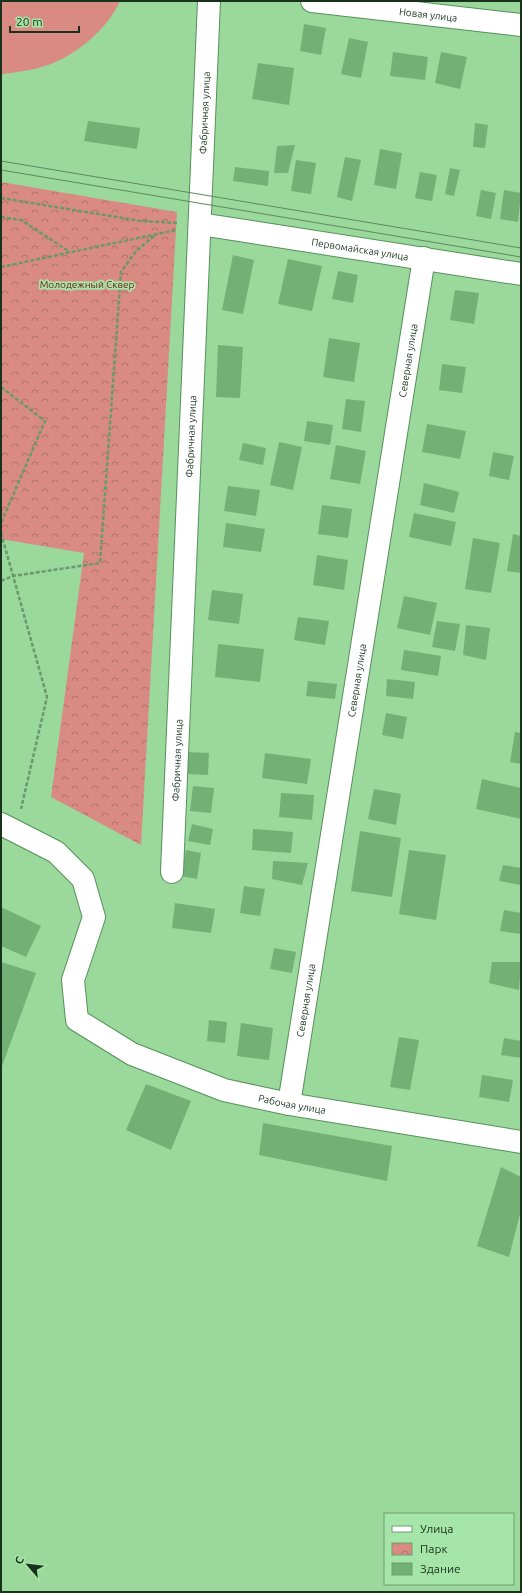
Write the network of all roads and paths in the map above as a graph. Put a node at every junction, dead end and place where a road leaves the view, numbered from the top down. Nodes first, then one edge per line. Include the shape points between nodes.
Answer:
1 (209, 1) edge
2 (312, 1) edge
3 (459, 10) edge
4 (521, 25) edge
5 (1, 198) edge
6 (1, 217) edge
7 (200, 224) junction
8 (154, 236) junction
9 (70, 252) junction
10 (424, 258) junction
11 (1, 267) edge
12 (521, 274) edge
13 (1, 387) edge
14 (1, 523) edge
15 (1, 533) edge
16 (13, 576) junction
17 (1, 581) edge
18 (8, 828) edge
19 (172, 872) dead end
20 (289, 1104) junction
21 (521, 1142) edge

1 - 7 street, Фабричная улица
2 - 3 street, Новая улица
3 - 4 street, Новая улица
5 - 7 path via 141,221
6 - 9 path via 21,220
7 - 8 path
7 - 10 street, Первомайская улица
7 - 19 street, Фабричная улица
8 - 9 path
8 - 16 path via 136,251 121,272 100,563
9 - 11 path
10 - 12 street, Первомайская улица
10 - 20 street, Северная улица
13 - 14 path via 45,421
15 - 16 path
16 - 17 path
16 - 18 path via 47,697
18 - 20 street, Рабочая улица via 56,852 83,879 94,917 73,980 77,1020 132,1054 224,1090
20 - 21 street, Рабочая улица

